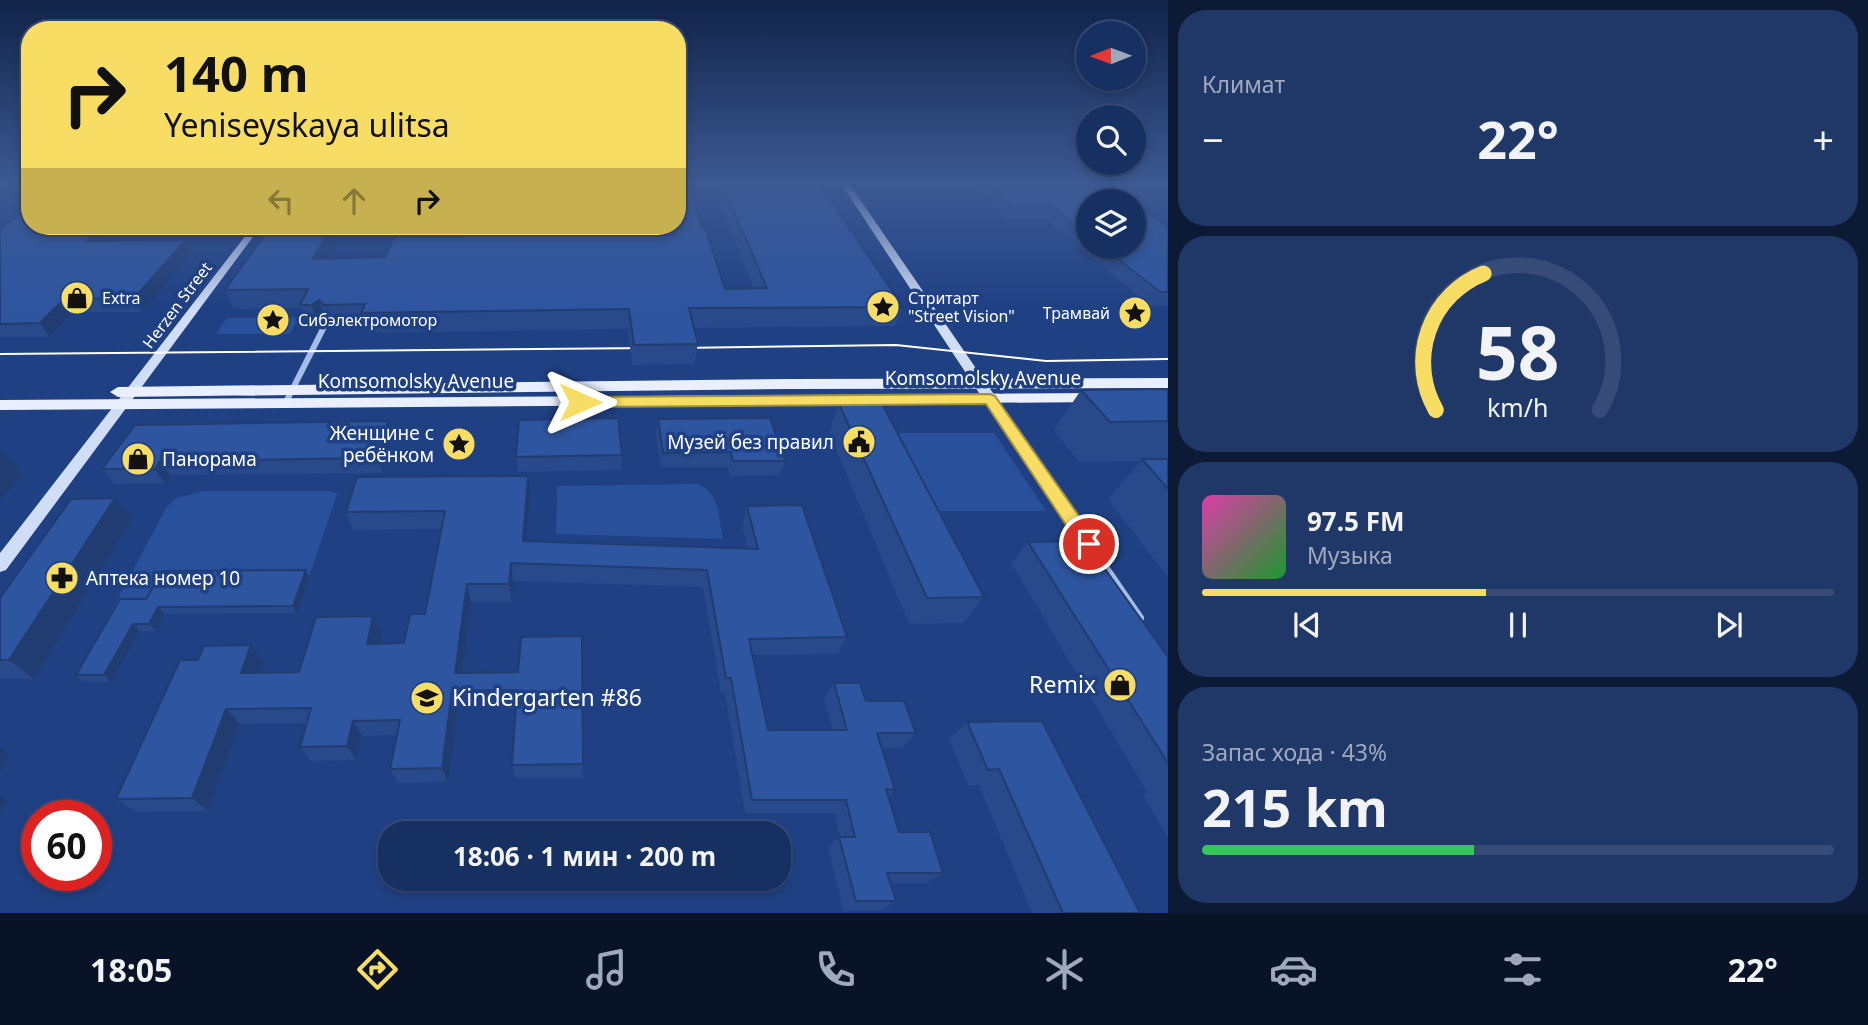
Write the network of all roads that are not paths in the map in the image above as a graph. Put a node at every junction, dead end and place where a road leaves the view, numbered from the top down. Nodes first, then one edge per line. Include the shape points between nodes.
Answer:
1 (873, 225) edge
2 (250, 235) edge
3 (326, 325) dead end
4 (980, 383) junction
5 (1168, 383) edge
6 (0, 393) edge
7 (290, 396) junction
8 (1168, 397) edge
9 (127, 398) junction
10 (990, 399) junction
11 (0, 405) edge
12 (0, 565) edge
13 (1143, 623) edge

1 - 4 street
2 - 9 street, Herzen Street
3 - 7 street
4 - 5 main road, Komsomolsky Avenue
4 - 7 main road, Komsomolsky Avenue
4 - 10 street
6 - 9 main road, Komsomolsky Avenue
7 - 9 main road, Komsomolsky Avenue
7 - 10 main road, Komsomolsky Avenue
8 - 10 main road, Komsomolsky Avenue
9 - 11 main road, Komsomolsky Avenue
9 - 12 street, Herzen Street
10 - 13 street

